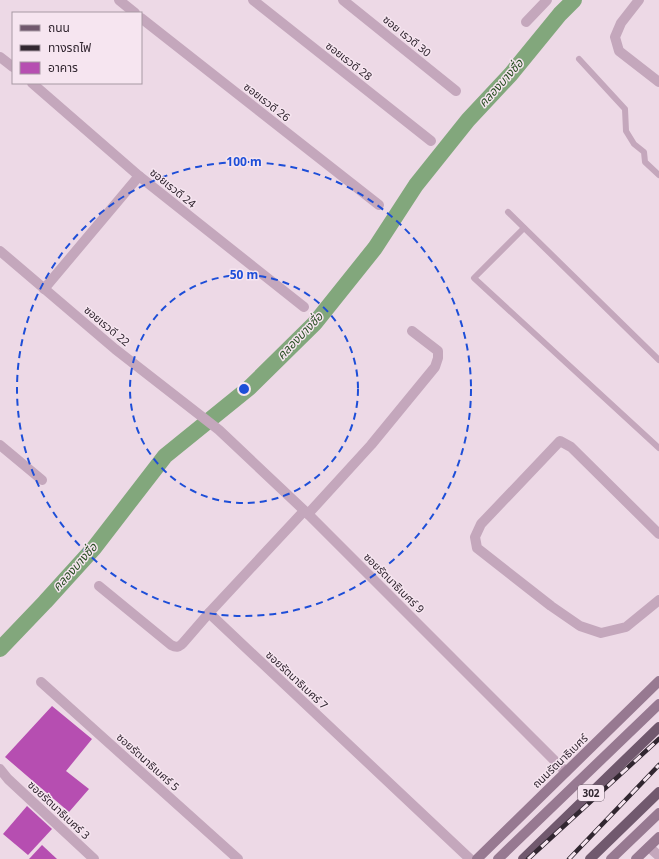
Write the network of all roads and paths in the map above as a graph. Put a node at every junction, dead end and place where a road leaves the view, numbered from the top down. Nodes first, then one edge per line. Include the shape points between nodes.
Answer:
1 (119, 0) edge
2 (253, 0) edge
3 (343, 0) edge
4 (547, 0) edge
5 (639, 0) edge
6 (134, 12) edge
7 (142, 19) edge
8 (526, 22) dead end
9 (0, 57) edge
10 (579, 59) dead end
11 (12, 66) edge
12 (659, 82) edge
13 (33, 84) edge
14 (456, 91) dead end
15 (431, 141) dead end
16 (659, 175) edge
17 (139, 176) junction
18 (379, 205) dead end
19 (508, 212) dead end
20 (524, 228) junction
21 (0, 251) edge
22 (44, 289) junction
23 (304, 307) dead end
24 (412, 331) dead end
25 (659, 360) edge
26 (201, 416) joint
27 (0, 445) edge
28 (659, 448) edge
29 (42, 480) dead end
30 (306, 513) junction
31 (659, 534) edge
32 (99, 586) dead end
33 (659, 600) edge
34 (209, 613) junction
35 (659, 681) edge
36 (41, 682) dead end
37 (659, 704) edge
38 (659, 727) edge
39 (0, 769) edge
40 (566, 772) junction
41 (659, 792) edge
42 (659, 813) edge
43 (659, 837) edge
44 (649, 847) junction
45 (659, 856) edge
46 (94, 859) edge
47 (238, 859) edge
48 (470, 859) edge
49 (476, 859) edge
50 (498, 859) edge
51 (523, 859) edge
52 (590, 859) edge
53 (611, 859) edge
54 (636, 859) edge

1 - 6 street
2 - 15 street, ซอยเรวดี 28
3 - 14 street, ซอย เรวดี 30
4 - 8 street
5 - 12 street via 621,23 615,37 619,51
7 - 18 street, ซอยเรวดี 26
9 - 11 street
10 - 16 lane via 625,109 626,131 634,144 644,152 645,162
13 - 17 street, ซอยเรวดี 24
17 - 22 street
17 - 23 street, ซอยเรวดี 24
19 - 20 lane
20 - 25 lane
20 - 28 lane via 474,278
21 - 22 street, ซอยเรวดี 22
22 - 26 street, ซอยเรวดี 22 via 115,350
24 - 30 street via 438,351 435,367 371,444
26 - 30 street, ซอยรัตนาธิเบศร์ 9
27 - 29 street
30 - 34 street
30 - 40 street, ซอยรัตนาธิเบศร์ 9
31 - 33 street via 571,447 560,441 481,524 475,537 478,548 580,626 601,632 626,627
32 - 34 street via 175,647 183,643
34 - 48 street, ซอยรัตนาธิเบศร์ 7
35 - 40 main road, ถนนรัตนาธิเบศร์
36 - 47 street, ซอยรัตนาธิเบศร์ 5
37 - 50 main road
38 - 51 main road, 302
39 - 46 street, ซอยรัตนาธิเบศร์ 3
40 - 49 main road, ถนนรัตนาธิเบศร์
41 - 52 main road
42 - 53 main road
43 - 44 main road
44 - 45 street
44 - 54 main road

